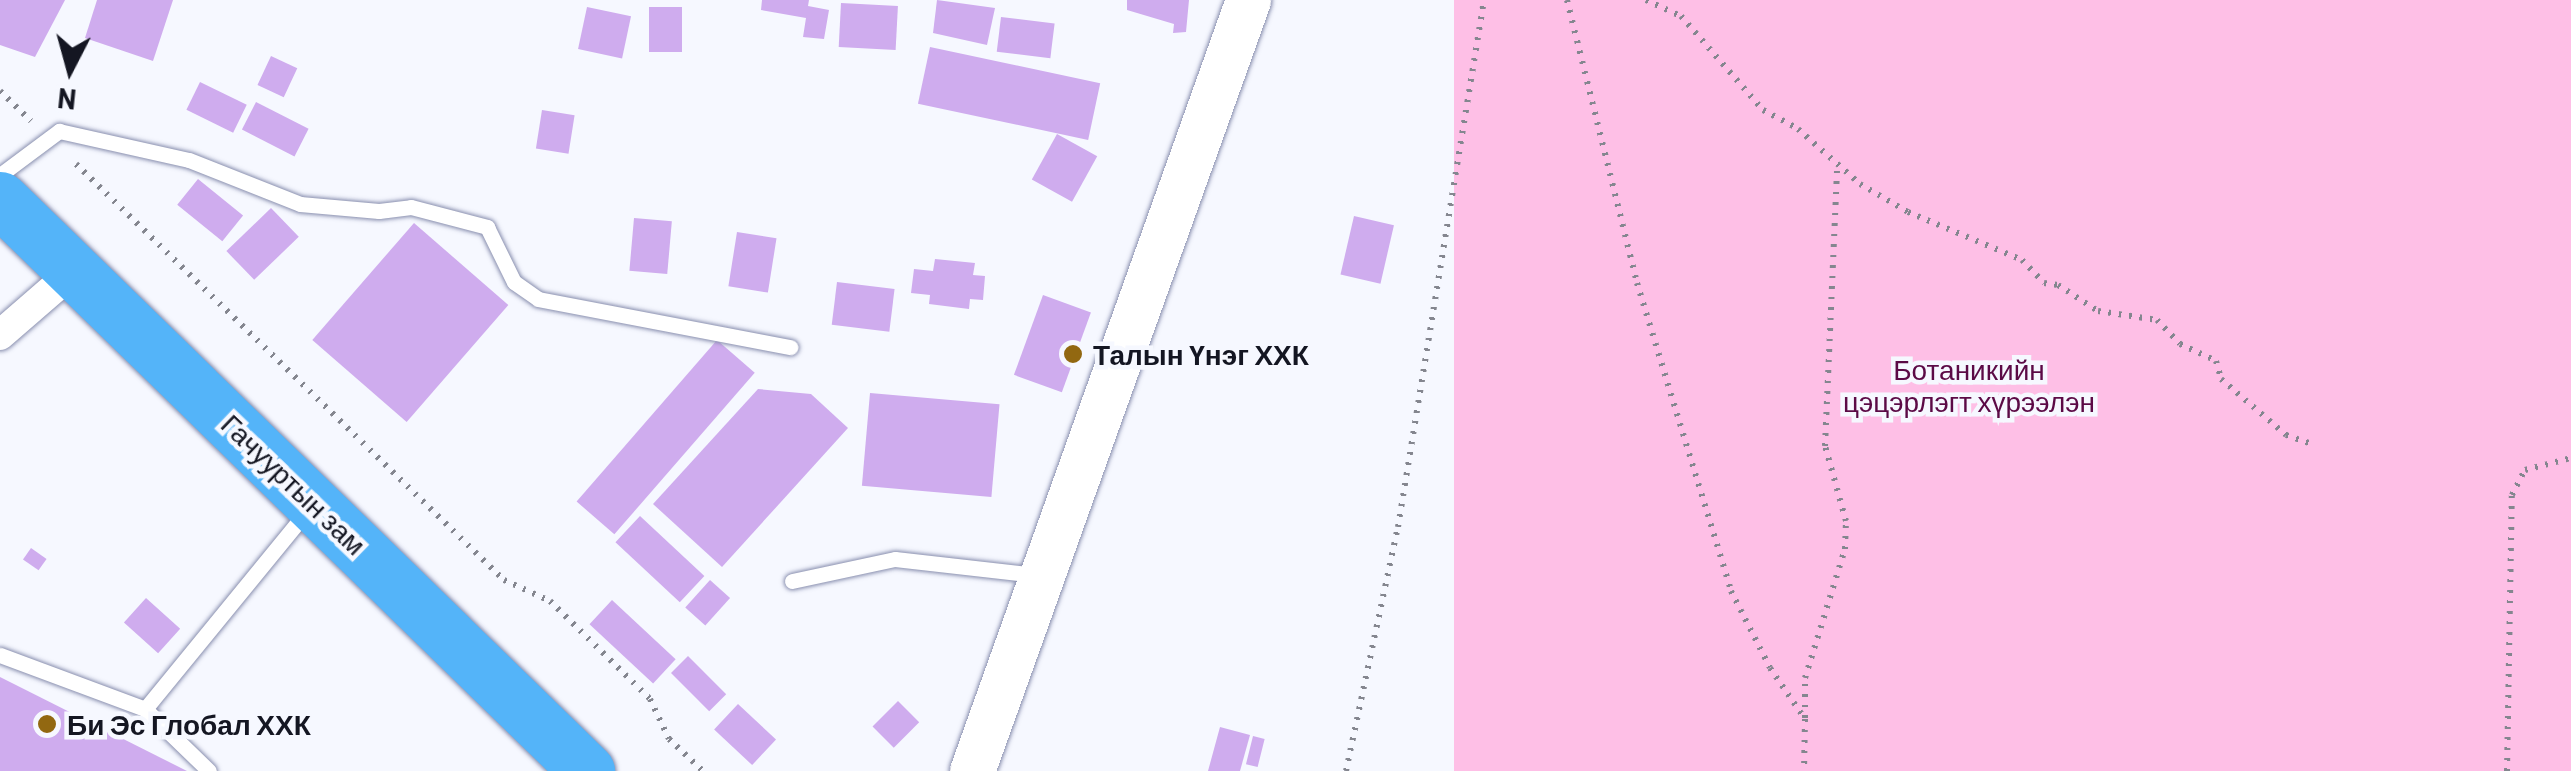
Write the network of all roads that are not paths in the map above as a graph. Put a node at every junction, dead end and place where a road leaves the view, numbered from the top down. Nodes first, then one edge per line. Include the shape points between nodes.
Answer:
1 (1248, 0) edge
2 (0, 175) edge
3 (0, 199) edge
4 (74, 270) junction
5 (0, 334) edge
6 (790, 347) dead end
7 (313, 503) junction
8 (1040, 575) junction
9 (792, 581) dead end
10 (0, 656) edge
11 (144, 709) junction
12 (209, 771) edge
13 (587, 771) edge
14 (972, 771) edge

1 - 8 main road
2 - 6 lane via 59,131 189,160 300,204 411,207 487,226 514,282 538,299
3 - 4 highway, Гачууртын зам
4 - 5 street
4 - 7 highway, Гачууртын зам
7 - 11 lane
7 - 13 highway, Гачууртын зам
8 - 9 lane via 895,559
8 - 14 main road
10 - 11 lane
11 - 12 lane

